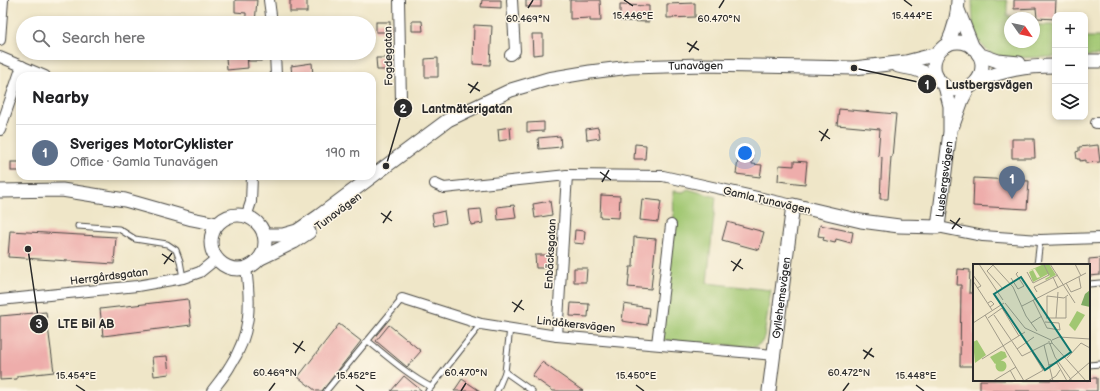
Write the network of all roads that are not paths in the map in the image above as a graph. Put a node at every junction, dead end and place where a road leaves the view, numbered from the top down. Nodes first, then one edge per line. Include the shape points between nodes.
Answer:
1 (3, 0) edge
2 (270, 0) edge
3 (399, 0) edge
4 (512, 0) edge
5 (958, 5) edge
6 (271, 16) edge
7 (0, 40) edge
8 (947, 45) junction
9 (976, 51) junction
10 (937, 54) junction
11 (510, 55) dead end
12 (0, 57) edge
13 (275, 60) edge
14 (1088, 61) edge
15 (1100, 61) edge
16 (1052, 62) edge
17 (882, 64) junction
18 (22, 66) junction
19 (1052, 66) edge
20 (1088, 66) edge
21 (1100, 66) edge
22 (20, 72) edge
23 (36, 72) edge
24 (276, 72) edge
25 (941, 82) junction
26 (16, 83) edge
27 (972, 84) junction
28 (511, 90) junction
29 (404, 111) dead end
30 (0, 130) edge
31 (950, 132) junction
32 (376, 174) edge
33 (567, 174) junction
34 (252, 180) edge
35 (368, 180) edge
36 (435, 184) dead end
37 (0, 190) edge
38 (793, 205) junction
39 (246, 217) junction
40 (218, 224) junction
41 (671, 225) dead end
42 (78, 226) dead end
43 (938, 227) junction
44 (264, 235) junction
45 (1100, 238) edge
46 (1040, 240) junction
47 (259, 259) junction
48 (216, 260) junction
49 (1037, 264) edge
50 (246, 268) junction
51 (183, 278) junction
52 (1100, 283) edge
53 (1090, 284) edge
54 (402, 299) joint
55 (0, 300) edge
56 (481, 324) junction
57 (510, 328) junction
58 (557, 336) junction
59 (368, 341) junction
60 (657, 344) junction
61 (774, 355) junction
62 (1100, 364) edge
63 (1090, 365) edge
64 (505, 372) junction
65 (430, 389) edge
66 (212, 391) edge
67 (326, 391) edge
68 (498, 391) edge
69 (532, 391) edge
70 (769, 391) edge

1 - 7 street
2 - 6 street
3 - 29 street, Fogdegatan via 401,101
4 - 11 street via 514,51
5 - 8 street via 953,32
5 - 9 street
8 - 9 street via 964,43
8 - 10 street
9 - 16 street via 998,61
9 - 27 street via 982,68
10 - 17 street, Tunavägen via 906,62
10 - 25 street via 934,66
12 - 18 street
13 - 24 street
14 - 15 street
17 - 25 street, Tunavägen via 914,69
17 - 28 street, Tunavägen via 854,68 703,65 630,67 548,79
18 - 22 street
18 - 23 street
19 - 27 street via 1014,68
20 - 21 street
25 - 27 street via 952,89 960,90
25 - 31 street, Lusbergsvägen via 950,106
26 - 30 street
27 - 31 street, Lusbergsvägen via 962,100
28 - 32 street, Tunavägen via 448,120
28 - 47 street, Tunavägen via 451,123 333,216 294,242
31 - 43 street, Lusbergsvägen
33 - 36 street, Gamla Tunavägen via 444,188
33 - 38 street, Gamla Tunavägen via 663,176
33 - 58 street, Enbäcksgatan
34 - 39 street via 251,202
35 - 44 street, Tunavägen via 306,226 283,235
37 - 40 street via 62,190 124,200 192,220
38 - 43 street, Gamla Tunavägen via 861,221 899,226
38 - 61 street, Gyllehemsvägen
39 - 40 street via 231,216
39 - 44 street via 257,224
40 - 48 street via 211,238 212,253
41 - 60 street
42 - 51 lane via 119,229 135,239 167,244 176,250
43 - 46 street, Gamla Tunavägen via 983,236
44 - 47 street via 264,248
45 - 46 street, Gamla Tunavägen
46 - 49 lane
47 - 50 street
48 - 50 street via 230,269
48 - 51 street, Herrgårdsgatan via 200,272
50 - 66 street via 249,289 248,326 236,356
51 - 55 street, Herrgårdsgatan via 137,286
52 - 53 lane
54 - 56 street, Lindåkersvägen
54 - 59 lane
56 - 57 street, Lindåkersvägen
56 - 65 lane
57 - 58 street, Lindåkersvägen
57 - 64 lane
58 - 60 street, Lindåkersvägen
59 - 65 lane
59 - 67 lane
60 - 61 street, Lindåkersvägen
61 - 70 street, Gyllehemsvägen
62 - 63 lane
64 - 68 lane
64 - 69 lane

